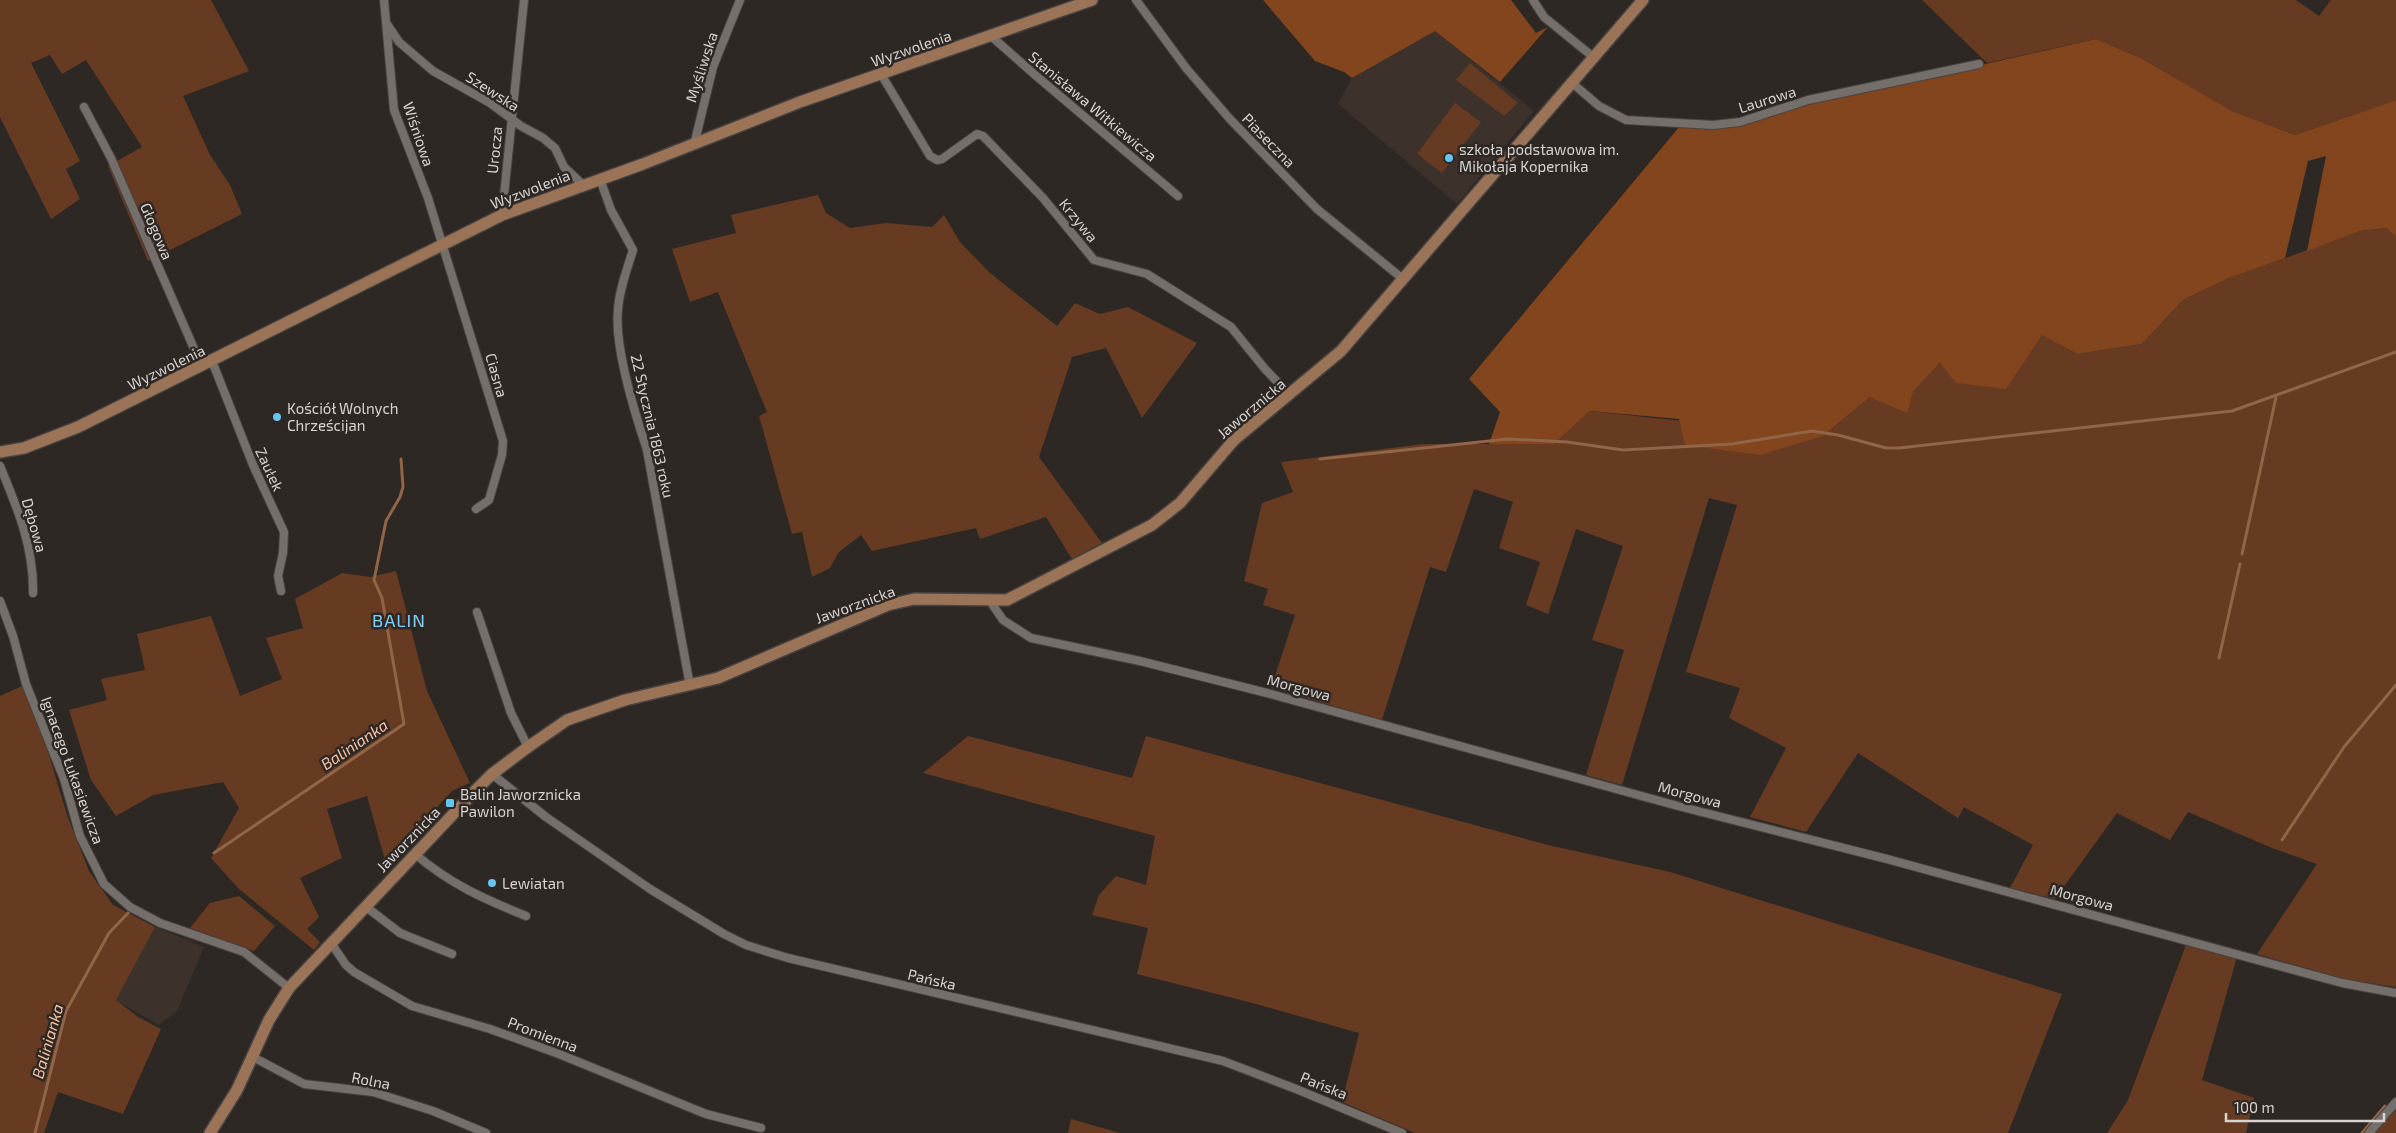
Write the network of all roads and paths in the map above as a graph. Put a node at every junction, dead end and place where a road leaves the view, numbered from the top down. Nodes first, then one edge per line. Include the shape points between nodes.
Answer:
1 (384, 0) edge
2 (524, 0) edge
3 (740, 0) edge
4 (1092, 0) edge
5 (1136, 0) edge
6 (1532, 0) edge
7 (1643, 0) edge
8 (386, 22) junction
9 (992, 36) junction
10 (1592, 56) junction
11 (1979, 64) dead end
12 (881, 74) junction
13 (1571, 82) junction
14 (84, 107) dead end
15 (511, 118) junction
16 (694, 145) junction
17 (600, 179) junction
18 (583, 185) junction
19 (1178, 196) dead end
20 (502, 215) junction
21 (441, 244) junction
22 (1403, 279) junction
23 (207, 364) junction
24 (1290, 395) junction
25 (0, 452) edge
26 (0, 466) edge
27 (476, 509) dead end
28 (281, 591) dead end
29 (33, 593) dead end
30 (990, 600) junction
31 (0, 601) edge
32 (477, 612) dead end
33 (690, 686) junction
34 (528, 746) junction
35 (492, 774) junction
36 (415, 854) junction
37 (365, 906) junction
38 (526, 916) dead end
39 (331, 943) junction
40 (452, 954) dead end
41 (289, 988) junction
42 (2396, 993) edge
43 (251, 1056) junction
44 (2396, 1102) edge
45 (761, 1128) dead end
46 (213, 1132) edge
47 (486, 1133) edge
48 (1402, 1133) edge
49 (2370, 1133) edge

1 - 8 street, Wiśniowa
2 - 15 street, Urocza
3 - 16 street, Myśliwska via 713,67
4 - 9 street, Wyzwolenia
5 - 22 street, Piaseczna via 1186,68 1229,118 1317,209
6 - 10 street via 1544,17
7 - 10 street
8 - 15 street, Szewska via 399,42 433,71
8 - 21 street, Wiśniowa via 394,110 428,198
9 - 12 street, Wyzwolenia
9 - 19 street, Stanisława Witkiewicza
10 - 13 street, Jaworznicka
11 - 13 street, Laurowa via 1808,100 1740,122 1713,125 1616,117
12 - 16 street, Wyzwolenia via 800,102
12 - 24 street, Krzywa via 930,156 942,159 977,134 983,136 1043,198 1094,260 1147,274 1231,327
13 - 22 street, Jaworznicka
14 - 23 street, Głogowa
15 - 18 street, Szewska via 554,148 564,167
15 - 20 street, Urocza
16 - 17 street, Wyzwolenia
17 - 18 street, Wyzwolenia
17 - 33 street, 22 Stycznia 1863 roku via 611,210 633,250 618,304 619,339 636,418 647,450
18 - 20 street, Wyzwolenia
20 - 21 street, Wyzwolenia
21 - 23 street, Wyzwolenia
21 - 27 street, Ciasna via 504,441 489,500
22 - 24 street, Jaworznicka via 1341,351
23 - 25 street, Wyzwolenia via 78,428 24,448
23 - 28 street, Zaułek via 284,532 278,576
24 - 30 street, Jaworznicka via 1234,440 1180,503 1152,525 1007,600
26 - 29 street, Dębowa via 26,535
30 - 33 street, Jaworznicka via 914,599 888,605 718,678
30 - 42 street, Morgowa via 1003,620 1031,638 1268,693 2342,983
31 - 41 street, Ignacego Łukasiewicza via 26,684 64,779 80,836 104,884 133,908 178,930 244,952
32 - 34 street via 510,713
33 - 34 street, Jaworznicka via 596,708 567,720
34 - 35 street, Jaworznicka
35 - 36 street, Jaworznicka
35 - 48 street, Pańska via 546,817 650,889 746,945 797,961 1223,1061
36 - 37 street, Jaworznicka
36 - 38 street via 438,874 473,894
37 - 39 street, Jaworznicka
37 - 40 street via 400,933
39 - 41 street, Jaworznicka
39 - 45 street, Promienna via 354,972 412,1006 559,1054 706,1114
41 - 43 street, Jaworznicka via 268,1020
43 - 46 street, Jaworznicka via 237,1090
43 - 47 street, Rolna via 304,1084 373,1092 433,1111
44 - 49 street

